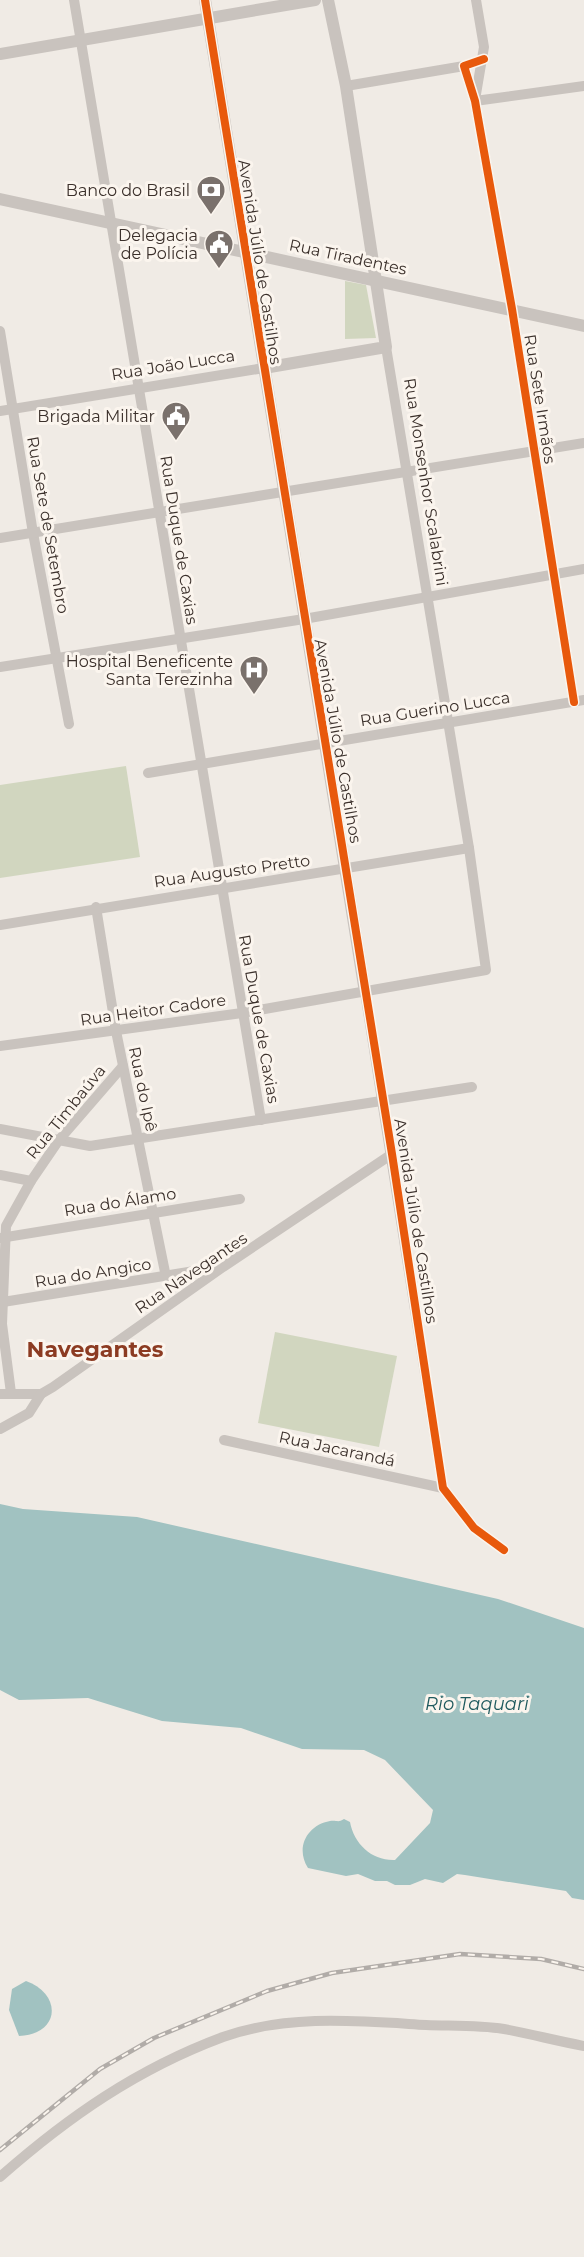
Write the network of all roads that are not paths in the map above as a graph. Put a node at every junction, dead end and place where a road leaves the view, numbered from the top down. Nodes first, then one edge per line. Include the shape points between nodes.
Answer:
1 (74, 0) edge
2 (205, 0) edge
3 (315, 0) edge
4 (328, 0) edge
5 (476, 0) edge
6 (209, 19) junction
7 (81, 40) junction
8 (0, 54) edge
9 (484, 59) junction
10 (464, 66) junction
11 (346, 86) junction
12 (584, 86) edge
13 (475, 101) junction
14 (0, 199) edge
15 (111, 223) junction
16 (244, 252) junction
17 (376, 280) junction
18 (512, 309) junction
19 (584, 326) edge
20 (0, 331) edge
21 (386, 346) junction
22 (264, 368) junction
23 (140, 386) junction
24 (12, 409) junction
25 (0, 411) edge
26 (584, 443) edge
27 (534, 451) junction
28 (407, 472) junction
29 (283, 491) junction
30 (158, 514) junction
31 (33, 532) junction
32 (0, 538) edge
33 (584, 569) edge
34 (553, 574) junction
35 (428, 598) junction
36 (304, 619) junction
37 (180, 639) junction
38 (58, 658) junction
39 (0, 667) edge
40 (579, 701) edge
41 (449, 723) junction
42 (69, 724) dead end
43 (325, 742) junction
44 (201, 763) junction
45 (148, 772) dead end
46 (469, 848) junction
47 (346, 870) junction
48 (221, 887) junction
49 (96, 907) junction
50 (0, 925) edge
51 (486, 970) joint
52 (365, 992) junction
53 (242, 1013) junction
54 (116, 1031) junction
55 (0, 1046) edge
56 (123, 1065) junction
57 (472, 1087) dead end
58 (383, 1102) junction
59 (261, 1120) junction
60 (0, 1129) edge
61 (138, 1139) junction
62 (59, 1140) junction
63 (392, 1154) junction
64 (0, 1175) edge
65 (31, 1181) junction
66 (240, 1199) dead end
67 (153, 1211) junction
68 (3, 1231) edge
69 (223, 1266) junction
70 (166, 1277) junction
71 (3, 1302) junction
72 (5, 1394) edge
73 (41, 1394) junction
74 (0, 1429) edge
75 (224, 1440) dead end
76 (443, 1488) junction
77 (504, 1550) dead end
78 (584, 2046) edge
79 (0, 2177) edge

1 - 7 street, Rua Duque de Caxias
2 - 6 street, Avenida Júlio de Castilhos
3 - 6 street
4 - 11 street, Rua Monsenhor Scalabrini
5 - 9 street
6 - 7 street
6 - 16 street, Avenida Júlio de Castilhos
7 - 8 street
7 - 15 street, Rua Duque de Caxias
9 - 10 street
9 - 13 street
10 - 11 street
10 - 13 street
11 - 17 street, Rua Monsenhor Scalabrini
12 - 13 street
13 - 18 street, Rua Sete Irmãos
14 - 15 street, Rua Tiradentes
15 - 16 street, Rua Tiradentes
15 - 23 street, Rua Duque de Caxias
16 - 17 street, Rua Tiradentes
16 - 22 street, Avenida Júlio de Castilhos
17 - 18 street, Rua Tiradentes
17 - 21 street, Rua Monsenhor Scalabrini
18 - 19 street, Rua Tiradentes
18 - 27 street, Rua Sete Irmãos
20 - 24 street, Rua Sete de Setembro
21 - 22 street, Rua João Lucca
21 - 28 street, Rua Monsenhor Scalabrini
22 - 23 street, Rua João Lucca
22 - 29 street, Avenida Júlio de Castilhos
23 - 24 street, Rua João Lucca
23 - 30 street, Rua Duque de Caxias
24 - 25 street, Rua João Lucca
24 - 31 street, Rua Sete de Setembro
26 - 27 street
27 - 28 street
27 - 34 street, Rua Sete Irmãos
28 - 29 street
28 - 35 street, Rua Monsenhor Scalabrini
29 - 30 street
29 - 36 street, Avenida Júlio de Castilhos
30 - 31 street
30 - 37 street, Rua Duque de Caxias
31 - 32 street
31 - 38 street, Rua Sete de Setembro
33 - 34 street
34 - 35 street
34 - 40 street, Rua Sete Irmãos
35 - 36 street
35 - 41 street, Rua Monsenhor Scalabrini
36 - 37 street
36 - 43 street, Avenida Júlio de Castilhos
37 - 38 street
37 - 44 street, Rua Duque de Caxias
38 - 39 street
38 - 42 street, Rua Sete de Setembro
40 - 41 street, Rua Guerino Lucca
41 - 43 street, Rua Guerino Lucca
41 - 46 street, Rua Monsenhor Scalabrini
43 - 44 street, Rua Guerino Lucca
43 - 47 street, Avenida Júlio de Castilhos
44 - 45 street, Rua Guerino Lucca
44 - 48 street, Rua Duque de Caxias
46 - 47 street, Rua Augusto Pretto
46 - 51 street, Rua Monsenhor Scalabrini
47 - 48 street, Rua Augusto Pretto
47 - 52 street, Avenida Júlio de Castilhos
48 - 49 street, Rua Augusto Pretto
48 - 53 street, Rua Duque de Caxias
49 - 50 street, Rua Augusto Pretto
49 - 54 street, Rua do Ipê
51 - 52 street, Rua Heitor Cadore
52 - 53 street, Rua Heitor Cadore
52 - 58 street, Avenida Júlio de Castilhos
53 - 54 street, Rua Heitor Cadore
53 - 59 street, Rua Duque de Caxias
54 - 55 street, Rua Heitor Cadore
54 - 56 street, Rua do Ipê
56 - 61 street, Rua do Ipê
56 - 62 street, Rua Timbaúva
57 - 58 street
58 - 59 street
58 - 63 street, Avenida Júlio de Castilhos
59 - 61 street
60 - 62 street
61 - 62 street via 90,1146
61 - 67 street, Rua do Ipê
62 - 65 street, Rua Timbaúva
63 - 69 street, Rua Navegantes
63 - 76 street, Avenida Júlio de Castilhos
64 - 65 street
65 - 68 street, Rua Timbaúva
66 - 67 street, Rua do Álamo
67 - 68 street, Rua do Álamo
67 - 70 street, Rua do Ipê
68 - 71 street
69 - 70 street, Rua do Angico
69 - 73 street, Rua Navegantes
70 - 71 street, Rua do Angico
71 - 72 street
72 - 73 street
73 - 74 street, Rua Navegantes via 29,1413
75 - 76 street, Rua Jacarandá
76 - 77 street via 474,1528
78 - 79 street via 501,2029 346,2021 291,2022 257,2028 224,2037 144,2071 101,2097

